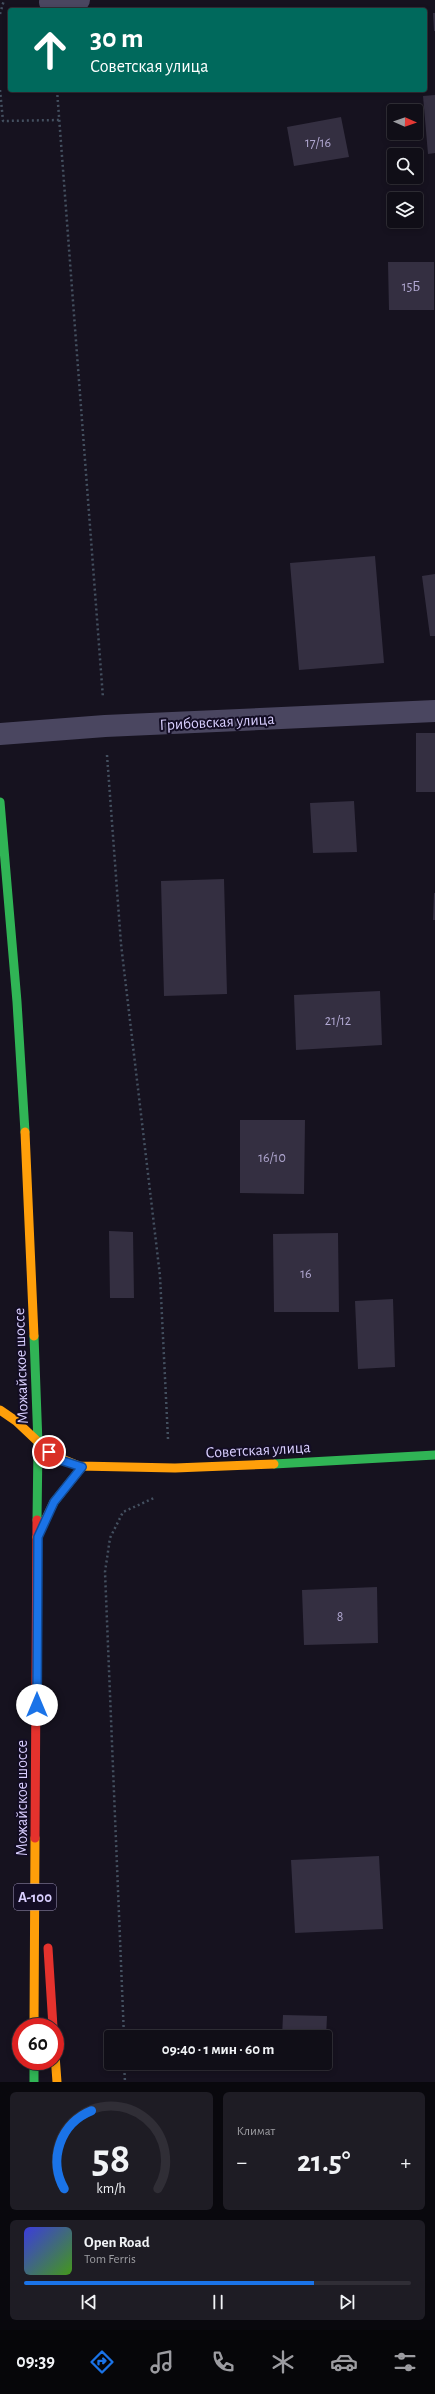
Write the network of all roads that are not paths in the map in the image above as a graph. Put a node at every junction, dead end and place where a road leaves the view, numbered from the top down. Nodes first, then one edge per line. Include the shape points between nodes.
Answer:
1 (79, 0) edge
2 (50, 2) dead end
3 (435, 711) edge
4 (0, 734) edge
5 (0, 802) edge
6 (0, 1410) edge
7 (38, 1444) junction
8 (435, 1456) edge
9 (82, 1467) junction
10 (38, 1537) junction
11 (37, 1767) junction
12 (45, 1893) dead end
13 (48, 1940) dead end
14 (34, 2018) edge
15 (52, 2018) edge
16 (34, 2070) edge
17 (56, 2070) edge
18 (34, 2082) edge
19 (57, 2082) edge

1 - 2 street
3 - 4 street, Грибовская улица via 105,726
5 - 7 main road, Можайское шоссе via 18,1010
6 - 7 main road, Советская улица via 13,1417
7 - 9 main road, Советская улица via 60,1460
7 - 10 main road, Можайское шоссе / А-100
8 - 9 main road, Советская улица via 171,1468
9 - 10 main road via 54,1502
10 - 11 main road, Можайское шоссе / А-100
11 - 12 main road
11 - 14 main road, Можайское шоссе / А-100
13 - 15 main road
16 - 18 main road
17 - 19 main road

